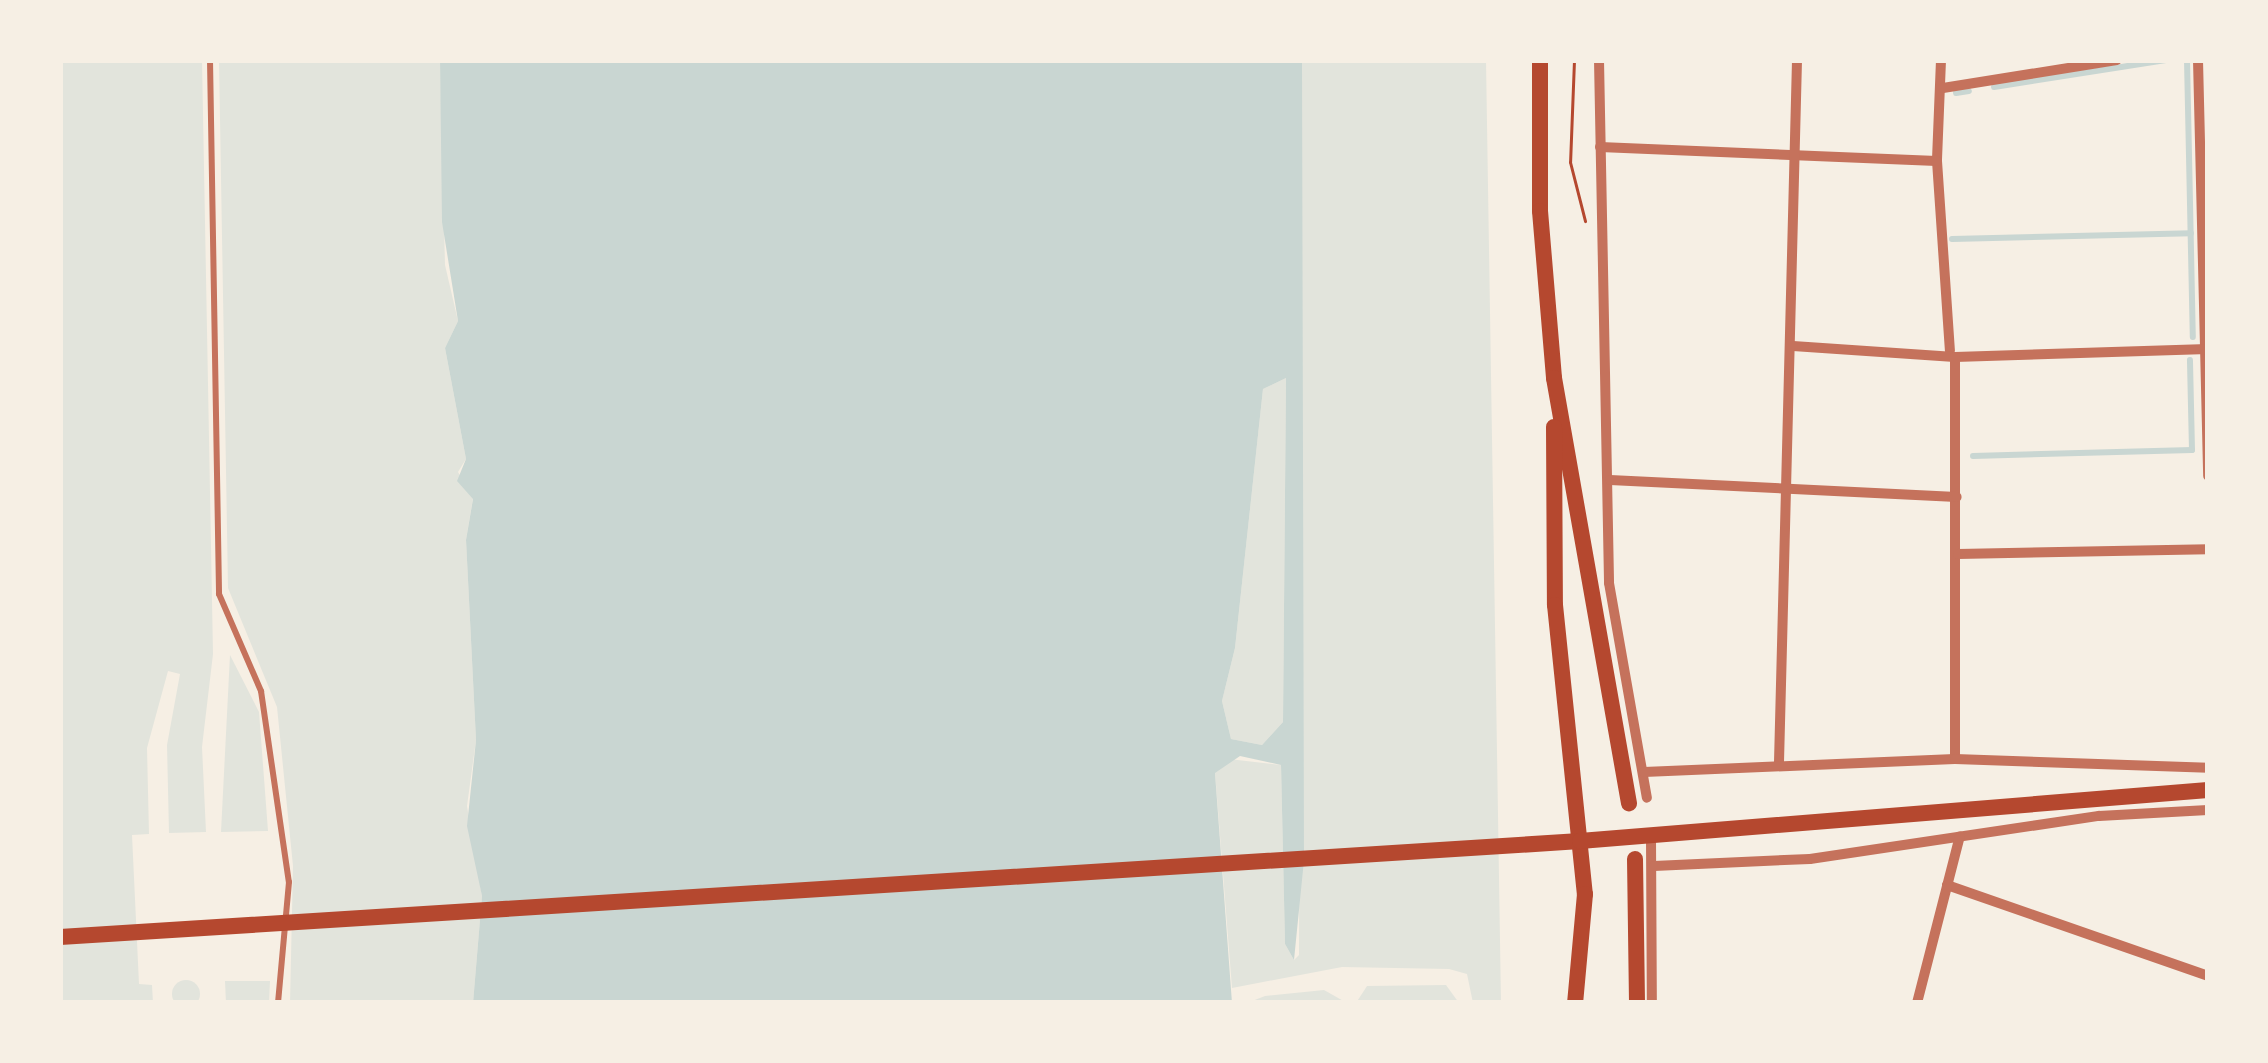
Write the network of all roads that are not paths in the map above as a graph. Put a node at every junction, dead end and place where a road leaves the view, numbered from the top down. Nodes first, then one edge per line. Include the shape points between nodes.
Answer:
1 (210, 60) edge
2 (1540, 60) edge
3 (1600, 60) edge
4 (1797, 60) edge
5 (1940, 60) edge
6 (2117, 60) edge
7 (2198, 60) edge
8 (1943, 88) junction
9 (1600, 147) junction
10 (1796, 156) junction
11 (1937, 161) junction
12 (1793, 346) junction
13 (2206, 349) edge
14 (1953, 354) junction
15 (1554, 378) junction
16 (2208, 476) edge
17 (1610, 479) junction
18 (1790, 489) junction
19 (1958, 497) junction
20 (2208, 549) edge
21 (1958, 554) junction
22 (1955, 759) junction
23 (1779, 762) junction
24 (2208, 768) edge
25 (1644, 772) junction
26 (2208, 790) edge
27 (1638, 800) joint
28 (2208, 810) edge
29 (1960, 836) junction
30 (1651, 838) dead end
31 (1580, 842) junction
32 (1635, 859) dead end
33 (1654, 866) junction
34 (1947, 885) junction
35 (60, 938) edge
36 (2208, 976) edge
37 (278, 1003) edge
38 (1575, 1003) edge
39 (1637, 1003) edge
40 (1652, 1003) edge
41 (1917, 1003) edge

1 - 37 lane via 219,594 261,691 283,839 289,881
2 - 15 main road via 1540,212
3 - 9 street
4 - 10 street
5 - 8 street
6 - 8 street
7 - 13 street
8 - 11 street
9 - 10 street
9 - 17 street
10 - 11 street
10 - 12 street
11 - 14 street
12 - 14 street
12 - 18 street
13 - 14 street
13 - 16 street
14 - 19 street
15 - 27 main road
15 - 31 main road via 1556,605
17 - 18 street
17 - 25 street via 1609,583
18 - 19 street
18 - 23 street
19 - 21 street
20 - 21 street
21 - 22 street
22 - 23 street
22 - 24 street
23 - 25 street
25 - 27 street
26 - 31 main road
28 - 29 street
29 - 33 street via 1810,859
29 - 34 street
30 - 33 street
31 - 35 main road
31 - 38 main road via 1585,894
32 - 39 main road
33 - 40 street
34 - 36 street
34 - 41 street

